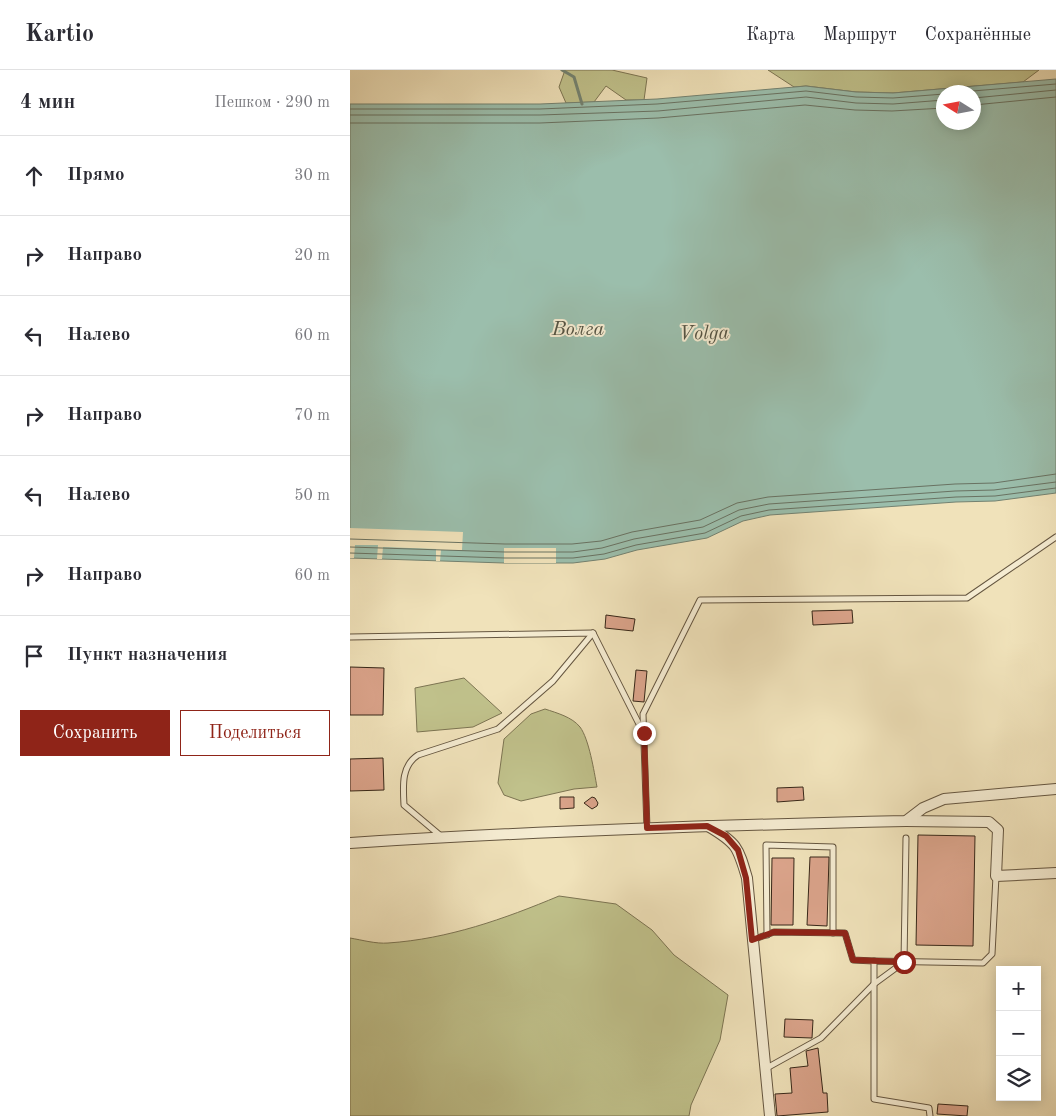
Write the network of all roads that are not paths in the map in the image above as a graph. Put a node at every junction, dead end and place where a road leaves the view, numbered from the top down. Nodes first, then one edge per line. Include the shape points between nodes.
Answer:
1 (1056, 537) edge
2 (593, 633) junction
3 (350, 637) edge
4 (644, 733) junction
5 (1056, 789) edge
6 (906, 821) junction
7 (707, 826) junction
8 (647, 828) junction
9 (442, 837) junction
10 (906, 838) dead end
11 (350, 843) edge
12 (1056, 873) edge
13 (996, 876) junction
14 (833, 933) junction
15 (767, 935) junction
16 (752, 940) junction
17 (874, 961) junction
18 (904, 962) junction
19 (874, 984) junction
20 (765, 1069) junction
21 (770, 1116) edge
22 (930, 1116) edge

1 - 4 lane via 967,598 700,600 643,714
2 - 3 lane
2 - 4 lane
2 - 9 lane via 553,681 498,729 411,760 403,777 404,805
4 - 8 lane
5 - 6 street via 944,798
6 - 7 street
6 - 13 street via 990,822 998,830
7 - 8 street
7 - 16 street via 726,836 738,850 746,878
8 - 9 street
9 - 11 street
10 - 18 lane
12 - 13 street
13 - 18 lane via 992,954 983,964
14 - 15 lane via 774,932
14 - 15 lane via 833,847 766,845
14 - 17 lane via 845,933 853,960
15 - 16 lane
16 - 20 street
17 - 18 lane
17 - 19 lane
18 - 19 lane
19 - 20 lane via 821,1038
19 - 22 lane via 874,1099 929,1108
20 - 21 street

